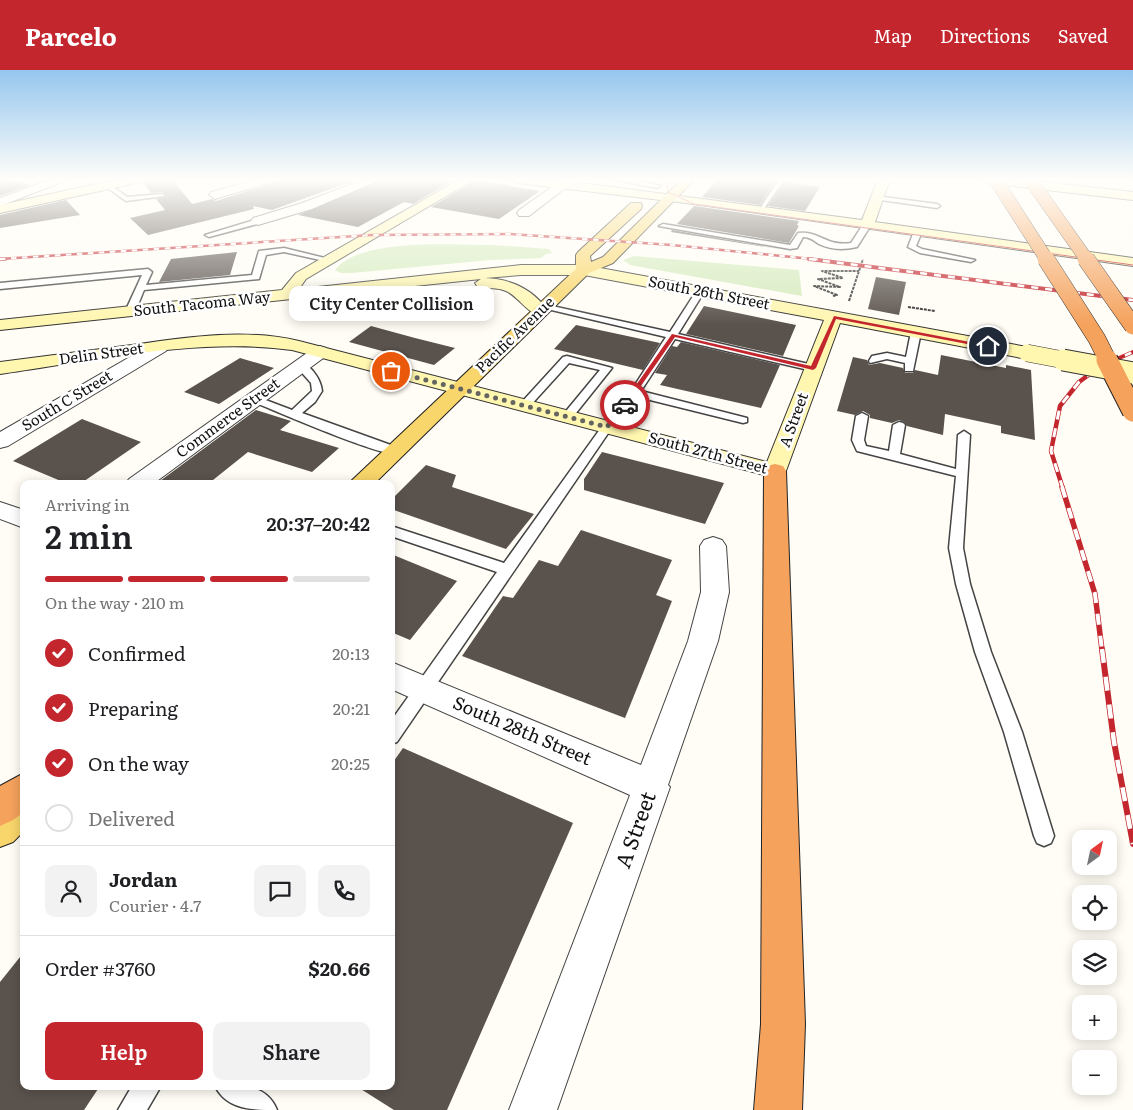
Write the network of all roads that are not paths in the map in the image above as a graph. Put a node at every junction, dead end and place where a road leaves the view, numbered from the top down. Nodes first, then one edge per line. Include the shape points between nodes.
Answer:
1 (237, 228) edge
2 (385, 228) edge
3 (612, 228) edge
4 (640, 228) edge
5 (672, 228) edge
6 (865, 228) edge
7 (881, 228) edge
8 (885, 228) edge
9 (1026, 228) edge
10 (1065, 228) edge
11 (917, 234) junction
12 (209, 235) dead end
13 (329, 260) junction
14 (972, 260) dead end
15 (1133, 262) edge
16 (1133, 269) edge
17 (584, 270) junction
18 (1105, 284) junction
19 (0, 286) edge
20 (142, 288) junction
21 (700, 292) junction
22 (294, 294) junction
23 (543, 308) junction
24 (130, 312) junction
25 (834, 317) junction
26 (1133, 317) edge
27 (0, 325) edge
28 (1133, 326) edge
29 (916, 332) junction
30 (674, 335) junction
31 (202, 341) joint
32 (160, 346) junction
33 (320, 352) junction
34 (874, 362) dead end
35 (300, 366) junction
36 (0, 368) edge
37 (813, 368) junction
38 (1133, 373) edge
39 (459, 388) junction
40 (635, 393) junction
41 (255, 399) junction
42 (525, 405) junction
43 (1133, 411) edge
44 (294, 414) junction
45 (568, 416) junction
46 (862, 416) dead end
47 (743, 420) dead end
48 (899, 425) dead end
49 (607, 427) junction
50 (964, 435) dead end
51 (0, 441) edge
52 (395, 451) junction
53 (894, 457) junction
54 (775, 471) junction
55 (962, 474) junction
56 (143, 480) edge
57 (364, 480) edge
58 (0, 510) edge
59 (20, 518) edge
60 (395, 532) edge
61 (713, 546) dead end
62 (507, 570) junction
63 (395, 677) edge
64 (424, 689) junction
65 (395, 730) edge
66 (652, 787) junction
67 (20, 793) edge
68 (0, 808) edge
69 (20, 810) edge
70 (0, 829) edge
71 (1044, 836) dead end
72 (145, 1090) edge
73 (234, 1090) edge
74 (131, 1110) edge
75 (264, 1110) edge
76 (533, 1110) edge
77 (778, 1110) edge

1 - 12 lane
2 - 13 street
3 - 17 main road via 583,255
4 - 17 main road, Pacific Avenue via 608,260
5 - 6 lane via 790,247 801,235 808,234 828,245 854,245
7 - 11 street
8 - 15 street
9 - 43 highway, bridge via 1097,339
10 - 18 highway, bridge
11 - 14 lane via 912,247 920,251
11 - 16 street
13 - 20 lane via 284,250 262,253 256,276
13 - 22 street via 296,280
17 - 21 street, South 26th Street
17 - 22 street, South Tacoma Way via 521,270
17 - 23 main road, Pacific Avenue
18 - 26 highway, bridge
18 - 28 highway, bridge
19 - 20 lane via 148,272
20 - 24 lane
21 - 25 street, South 26th Street
21 - 30 lane
22 - 23 street via 381,294 485,282 517,288
22 - 24 street, South Tacoma Way
23 - 30 lane
23 - 39 main road, Pacific Avenue
24 - 27 street, South Tacoma Way
25 - 29 street, South 26th Street
25 - 37 street, A Street
29 - 34 lane via 910,365 881,356
29 - 38 street, South 26th Street, bridge
30 - 37 lane
30 - 40 lane
31 - 32 street, Delin Street
31 - 33 street, South 27th Street via 246,338
32 - 36 street, Delin Street
32 - 51 street, South C Street
33 - 35 street, Commerce Street
33 - 39 street, South 27th Street
35 - 41 street, Commerce Street
35 - 44 lane via 316,382 317,392
37 - 54 street, A Street
39 - 42 street, South 27th Street
39 - 52 main road, Pacific Avenue
40 - 47 lane
40 - 49 lane
41 - 44 lane
41 - 56 street, Commerce Street
42 - 45 street, South 27th Street
42 - 45 lane via 567,359 607,368
44 - 52 lane
45 - 49 street, South 27th Street
46 - 53 lane via 858,440 861,448
48 - 53 lane
49 - 54 street, South 27th Street
49 - 62 lane
50 - 55 lane
52 - 57 main road, Pacific Avenue
53 - 55 lane
54 - 77 highway via 783,1024
55 - 71 lane via 956,548 963,584 982,652 1013,732
58 - 59 street
60 - 62 lane
61 - 66 street, A Street via 715,592 704,641
62 - 64 lane
63 - 64 street, South 28th Street
64 - 65 lane
64 - 66 street, South 28th Street
66 - 76 street, A Street
67 - 68 highway
69 - 70 main road
72 - 74 lane
73 - 75 lane

